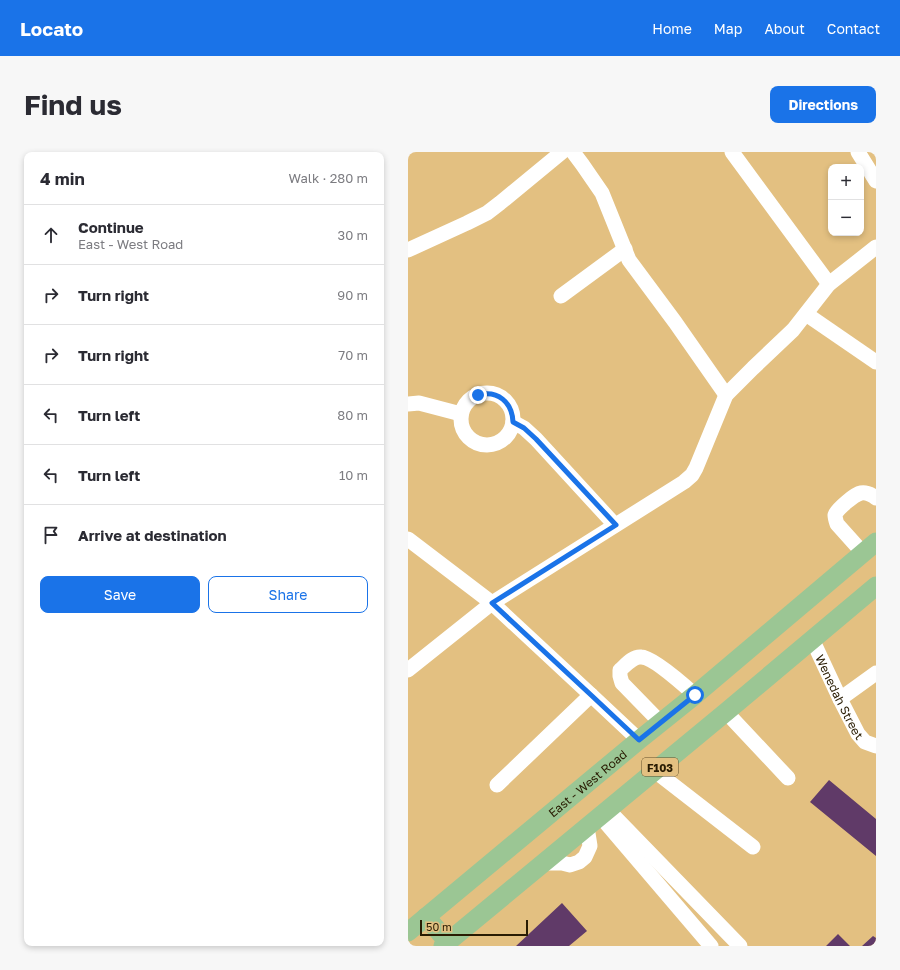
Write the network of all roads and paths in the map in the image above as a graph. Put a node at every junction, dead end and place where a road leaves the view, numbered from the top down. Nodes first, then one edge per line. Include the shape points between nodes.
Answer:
1 (562, 152) edge
2 (573, 152) edge
3 (732, 152) edge
4 (858, 152) edge
5 (876, 181) edge
6 (876, 247) edge
7 (625, 249) junction
8 (408, 250) edge
9 (829, 284) junction
10 (561, 296) dead end
11 (806, 314) junction
12 (876, 362) edge
13 (726, 395) junction
14 (408, 404) edge
15 (461, 414) junction
16 (513, 422) junction
17 (876, 498) edge
18 (616, 525) junction
19 (408, 539) edge
20 (869, 548) edge
21 (876, 586) edge
22 (492, 603) junction
23 (812, 639) junction
24 (408, 670) edge
25 (876, 673) edge
26 (591, 695) junction
27 (695, 695) junction
28 (840, 699) junction
29 (726, 712) junction
30 (661, 723) junction
31 (639, 740) junction
32 (876, 746) edge
33 (656, 771) junction
34 (788, 778) dead end
35 (497, 785) dead end
36 (598, 818) junction
37 (753, 847) dead end
38 (426, 917) junction
39 (408, 932) edge
40 (446, 944) edge
41 (711, 946) edge
42 (740, 946) edge

1 - 8 street via 487,213
2 - 7 street via 602,193
3 - 9 street
4 - 5 street
6 - 9 street
7 - 10 street
7 - 13 street via 629,260
9 - 11 street
11 - 12 street
11 - 13 street
13 - 18 street via 692,475
14 - 15 street via 419,403
15 - 16 street via 472,398 491,394 508,404
15 - 16 street via 461,426 467,436 476,443 488,445 500,442 508,434
16 - 18 street via 536,439
17 - 20 street via 866,493 855,495 837,510 835,516 837,524
18 - 22 street
19 - 22 street
20 - 27 main road, East - West Road / F103
21 - 23 main road, F103
22 - 24 street
22 - 26 street
23 - 28 street, Wenedah Street
23 - 29 main road, F103
25 - 28 street
26 - 31 street
26 - 35 street
27 - 30 main road, East - West Road / F103
27 - 30 street via 649,659 641,656 620,670 622,683
28 - 32 street, Wenedah Street via 858,734 865,742
29 - 33 main road, F103
29 - 34 street
30 - 31 main road, East - West Road / F103
31 - 38 main road, East - West Road / F103
33 - 36 main road, F103
33 - 37 street
36 - 40 main road, F103
36 - 41 street
36 - 42 street
38 - 39 main road, East - West Road / F103
38 - 40 main road

